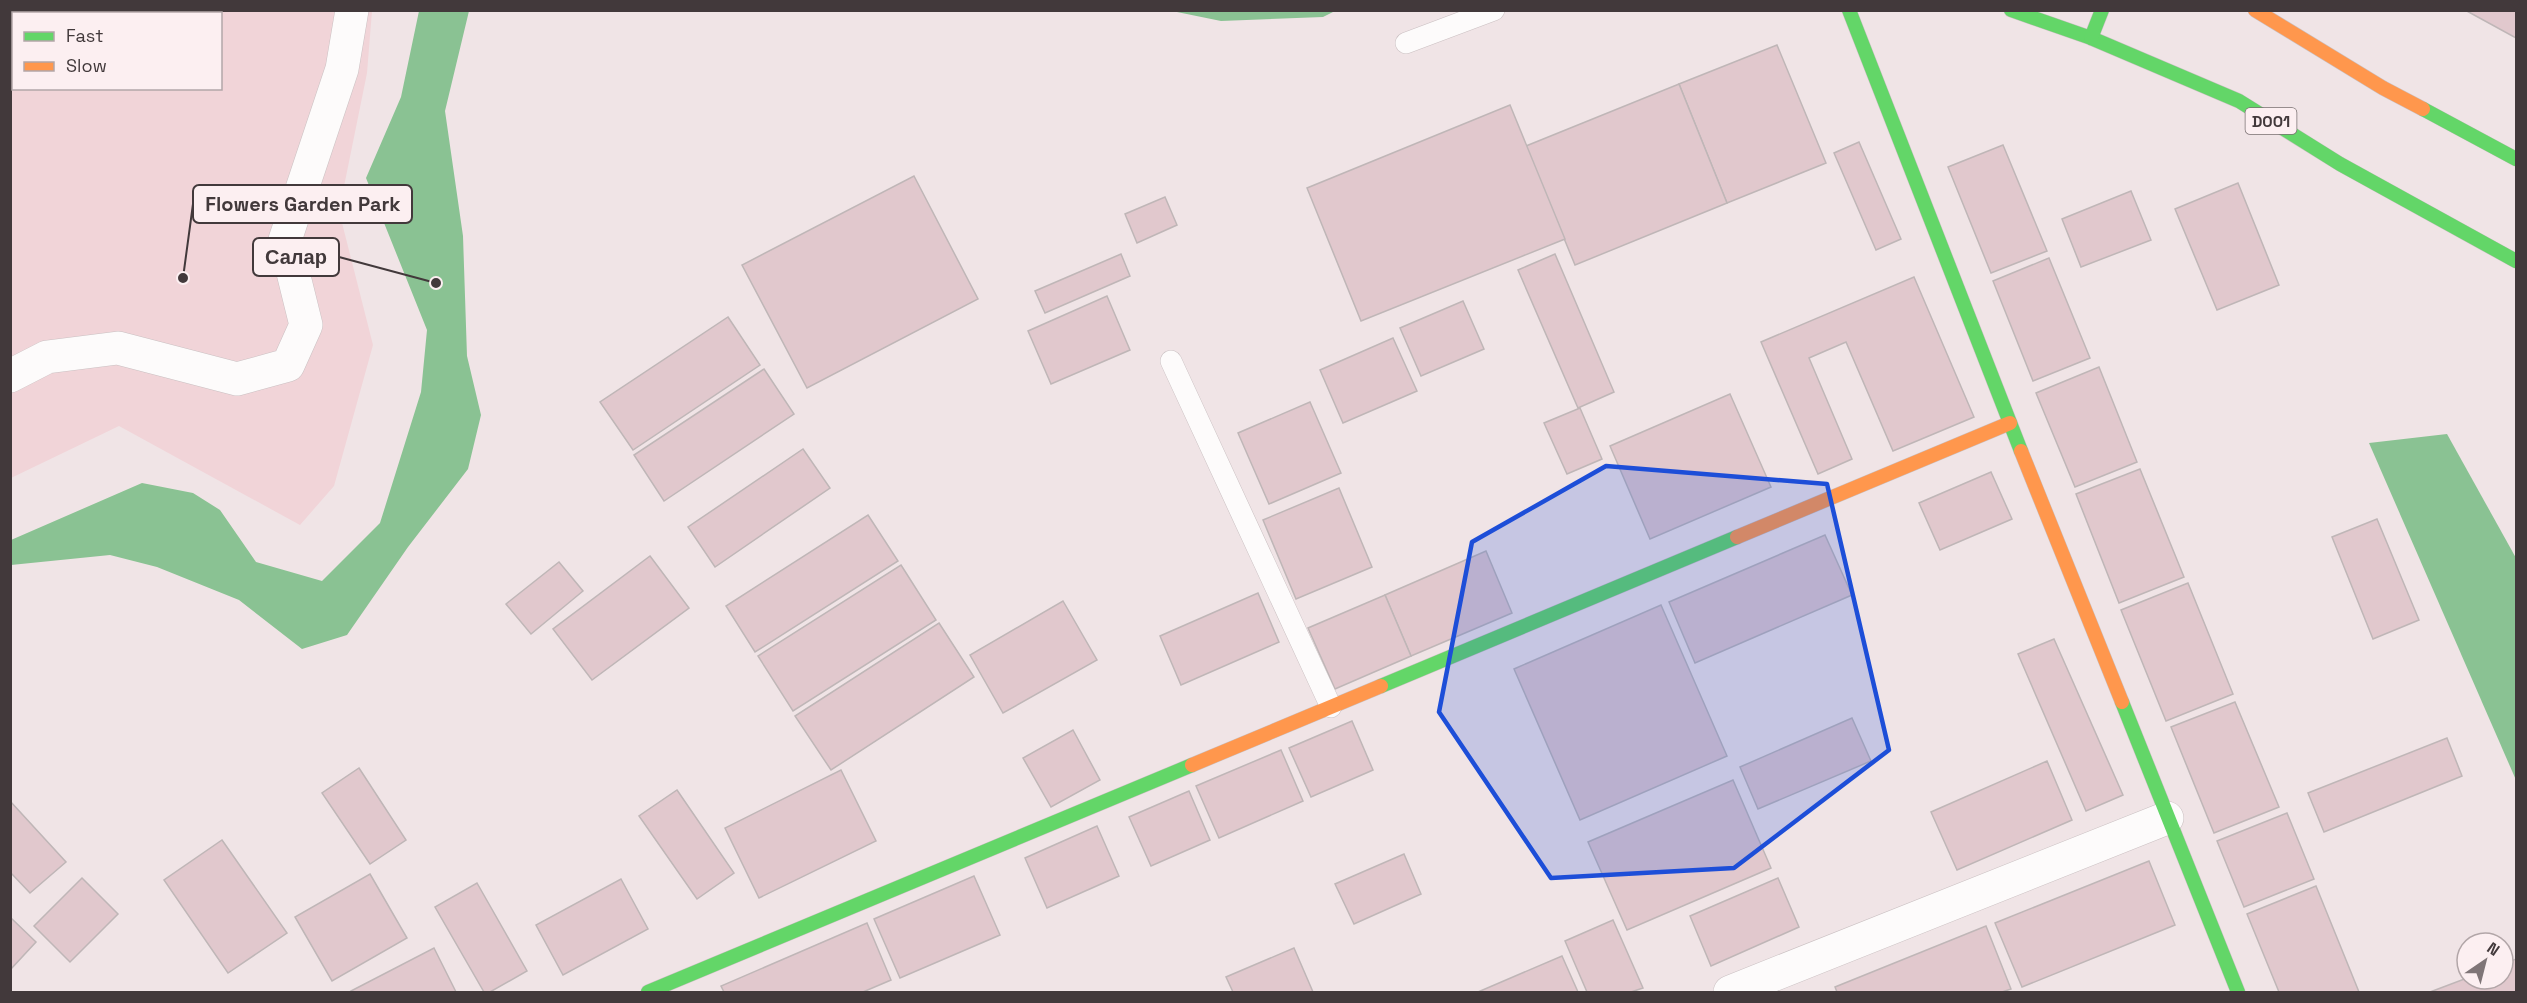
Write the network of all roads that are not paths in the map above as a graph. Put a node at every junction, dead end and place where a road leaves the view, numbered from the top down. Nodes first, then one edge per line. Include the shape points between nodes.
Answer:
1 (351, 10) edge
2 (1494, 10) edge
3 (1849, 10) edge
4 (2011, 10) edge
5 (2102, 10) edge
6 (2255, 10) edge
7 (2091, 38) junction
8 (1406, 43) dead end
9 (2517, 159) edge
10 (2517, 261) edge
11 (1171, 361) dead end
12 (10, 376) edge
13 (2010, 423) junction
14 (1331, 707) junction
15 (2167, 818) junction
16 (648, 993) edge
17 (1730, 993) edge
18 (2238, 993) edge

1 - 12 street via 342,69 285,240 306,325 288,364 237,379 118,348 47,357
2 - 8 lane
3 - 13 main road
4 - 7 main road, D001
5 - 7 main road
6 - 9 main road via 2383,88
7 - 10 main road, D001 via 2239,101 2340,164
11 - 14 lane
13 - 14 main road
13 - 15 main road
14 - 16 main road
15 - 17 street
15 - 18 main road

